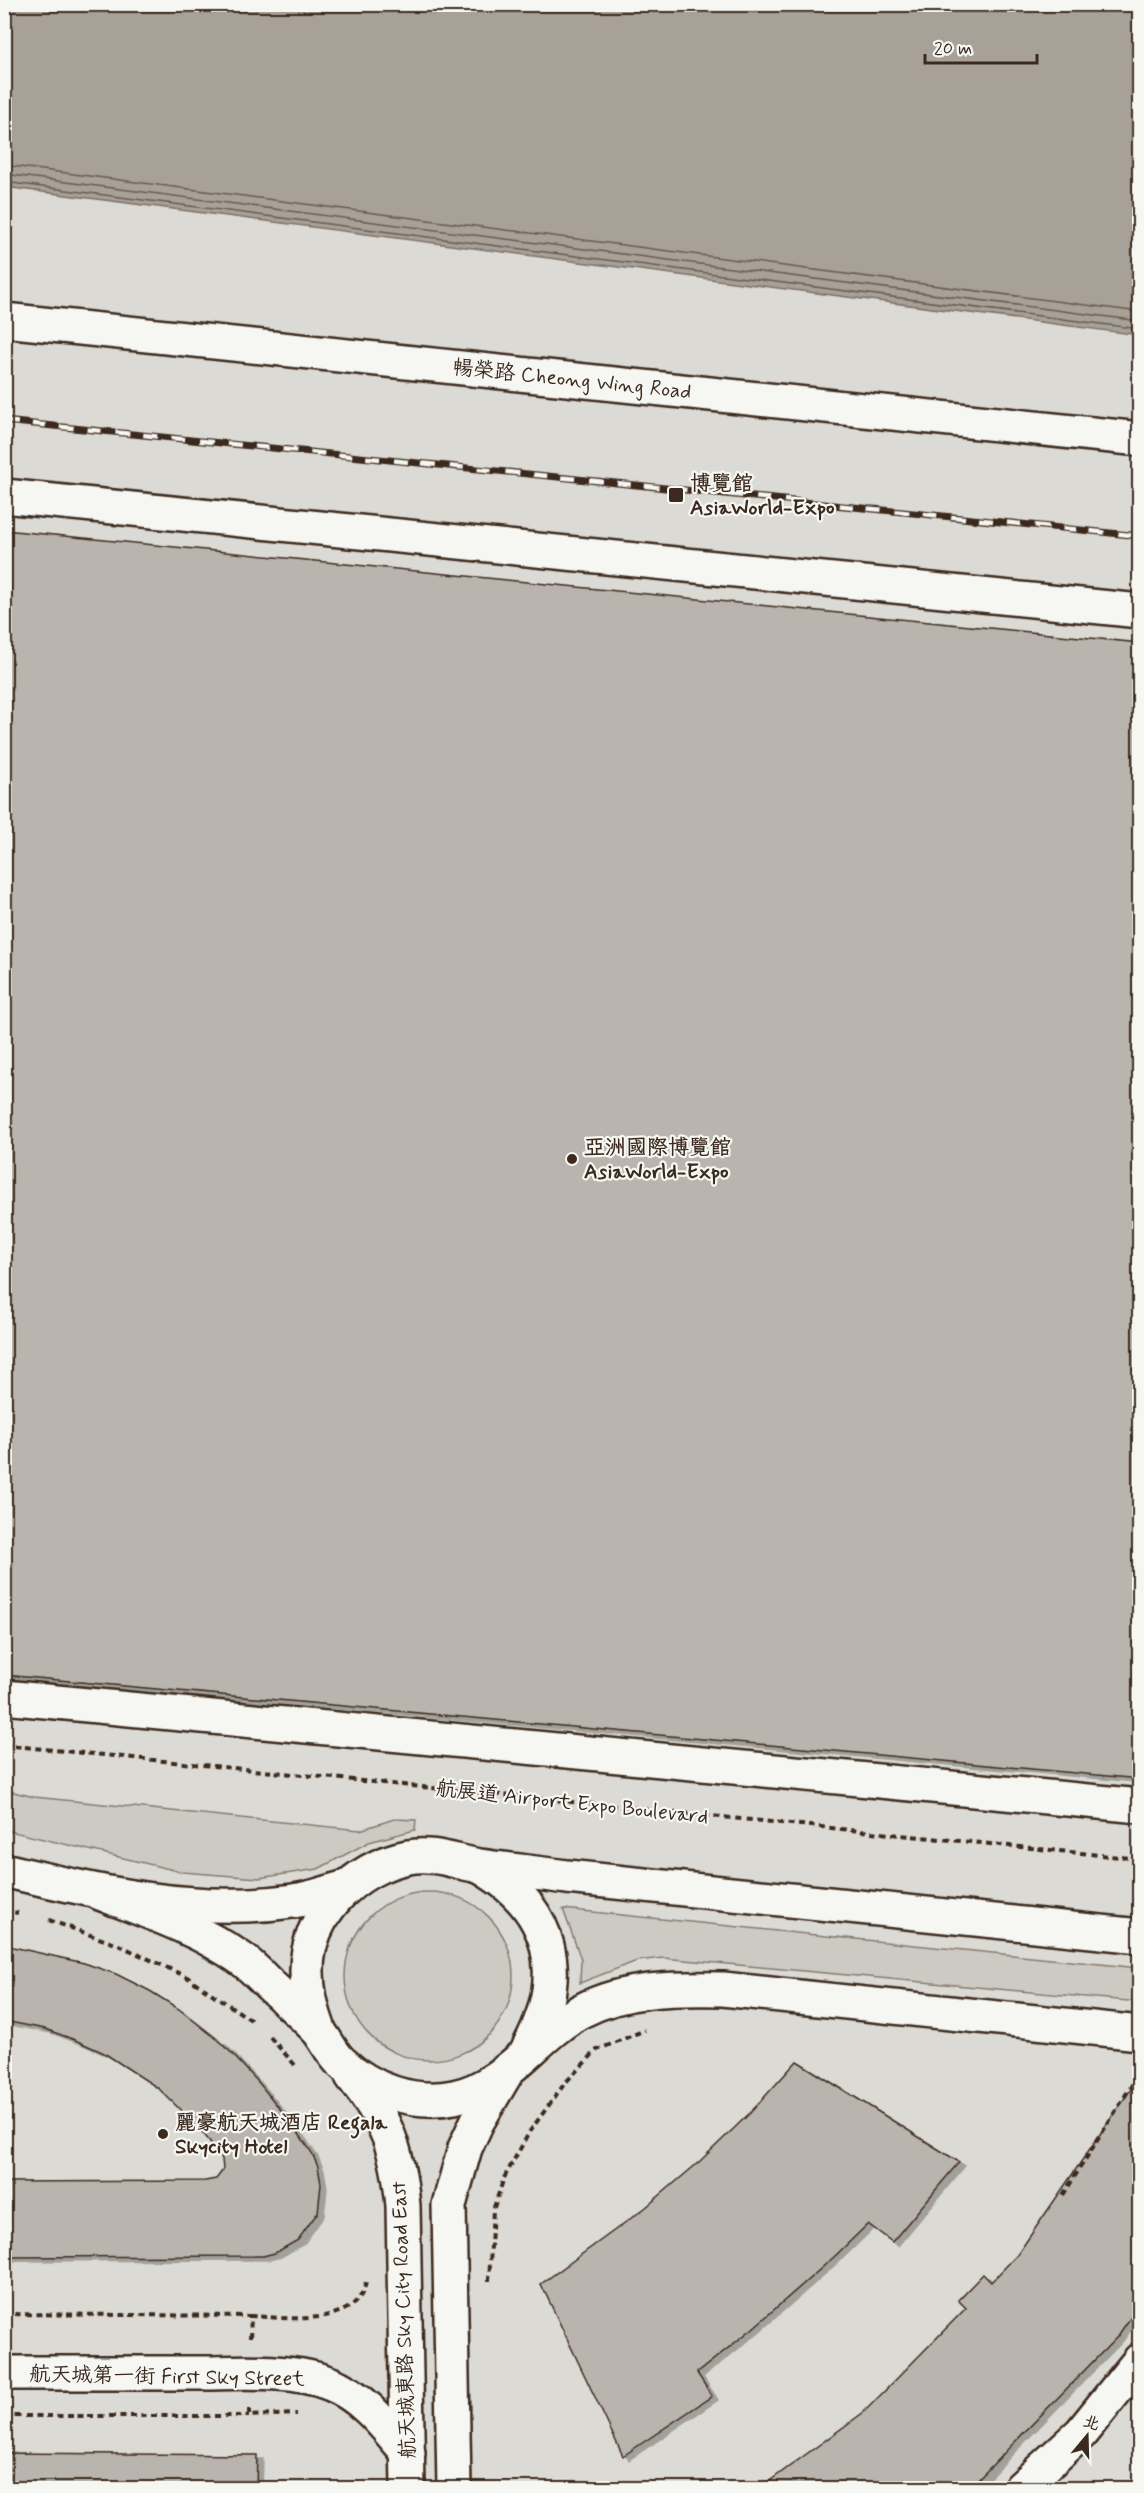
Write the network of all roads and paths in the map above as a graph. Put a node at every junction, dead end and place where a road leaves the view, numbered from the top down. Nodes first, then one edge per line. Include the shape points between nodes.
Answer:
1 (4, 320) edge
2 (1140, 439) edge
3 (4, 496) edge
4 (1140, 611) edge
5 (4, 1697) edge
6 (4, 1745) edge
7 (1140, 1806) edge
8 (1140, 1858) edge
9 (477, 1865) junction
10 (4, 1870) edge
11 (346, 1887) junction
12 (100, 1893) junction
13 (4, 1911) edge
14 (24, 1914) dead end
15 (44, 1918) dead end
16 (1140, 1936) edge
17 (257, 2024) dead end
18 (647, 2029) dead end
19 (319, 2030) junction
20 (265, 2032) dead end
21 (1140, 2033) edge
22 (339, 2061) junction
23 (517, 2062) junction
24 (296, 2065) dead end
25 (1140, 2072) edge
26 (1063, 2195) dead end
27 (367, 2278) dead end
28 (489, 2293) dead end
29 (4, 2314) edge
30 (250, 2316) junction
31 (1140, 2360) edge
32 (4, 2373) edge
33 (250, 2373) junction
34 (299, 2414) dead end
35 (4, 2415) edge
36 (249, 2416) junction
37 (408, 2453) junction
38 (408, 2488) edge
39 (454, 2488) edge
40 (1021, 2488) edge

1 - 2 street, 暢榮路 Cheong Wing Road
3 - 4 street
5 - 7 street
6 - 8 path, 航展道 Airport Expo Boulevard
9 - 11 street via 443,1856 408,1857 375,1868
9 - 16 street
9 - 23 street via 522,1898 548,1947 552,1974 548,2003 540,2027
10 - 12 street
11 - 12 street via 294,1901 215,1906
11 - 19 street via 326,1911 312,1939 306,1970 309,2001
12 - 19 street via 218,1943 243,1959
13 - 14 path
15 - 17 path via 122,1946 187,1977
18 - 28 path via 597,2050 565,2083 530,2131 504,2178 493,2210
19 - 22 street
20 - 24 path
21 - 23 street via 723,1989 667,1989 613,1999 580,2012
22 - 23 street via 367,2083 395,2095 424,2100 454,2097 482,2087
22 - 37 street, 航天城東路 Sky City Road East via 370,2099 387,2130 401,2180
23 - 39 street via 477,2122 465,2148 450,2205
25 - 26 path
27 - 30 path, 航天城東路 Sky City Road East via 363,2295 348,2309 307,2319
29 - 30 path
30 - 33 path
31 - 40 street via 1081,2433
32 - 33 street, 航天城第一街 First Sky Street
33 - 36 path
33 - 37 street, 航天城第一街 First Sky Street via 309,2377 351,2394
34 - 36 path
35 - 36 path, 航天城第一街 First Sky Street
37 - 38 street, 航天城東路 Sky City Road East

